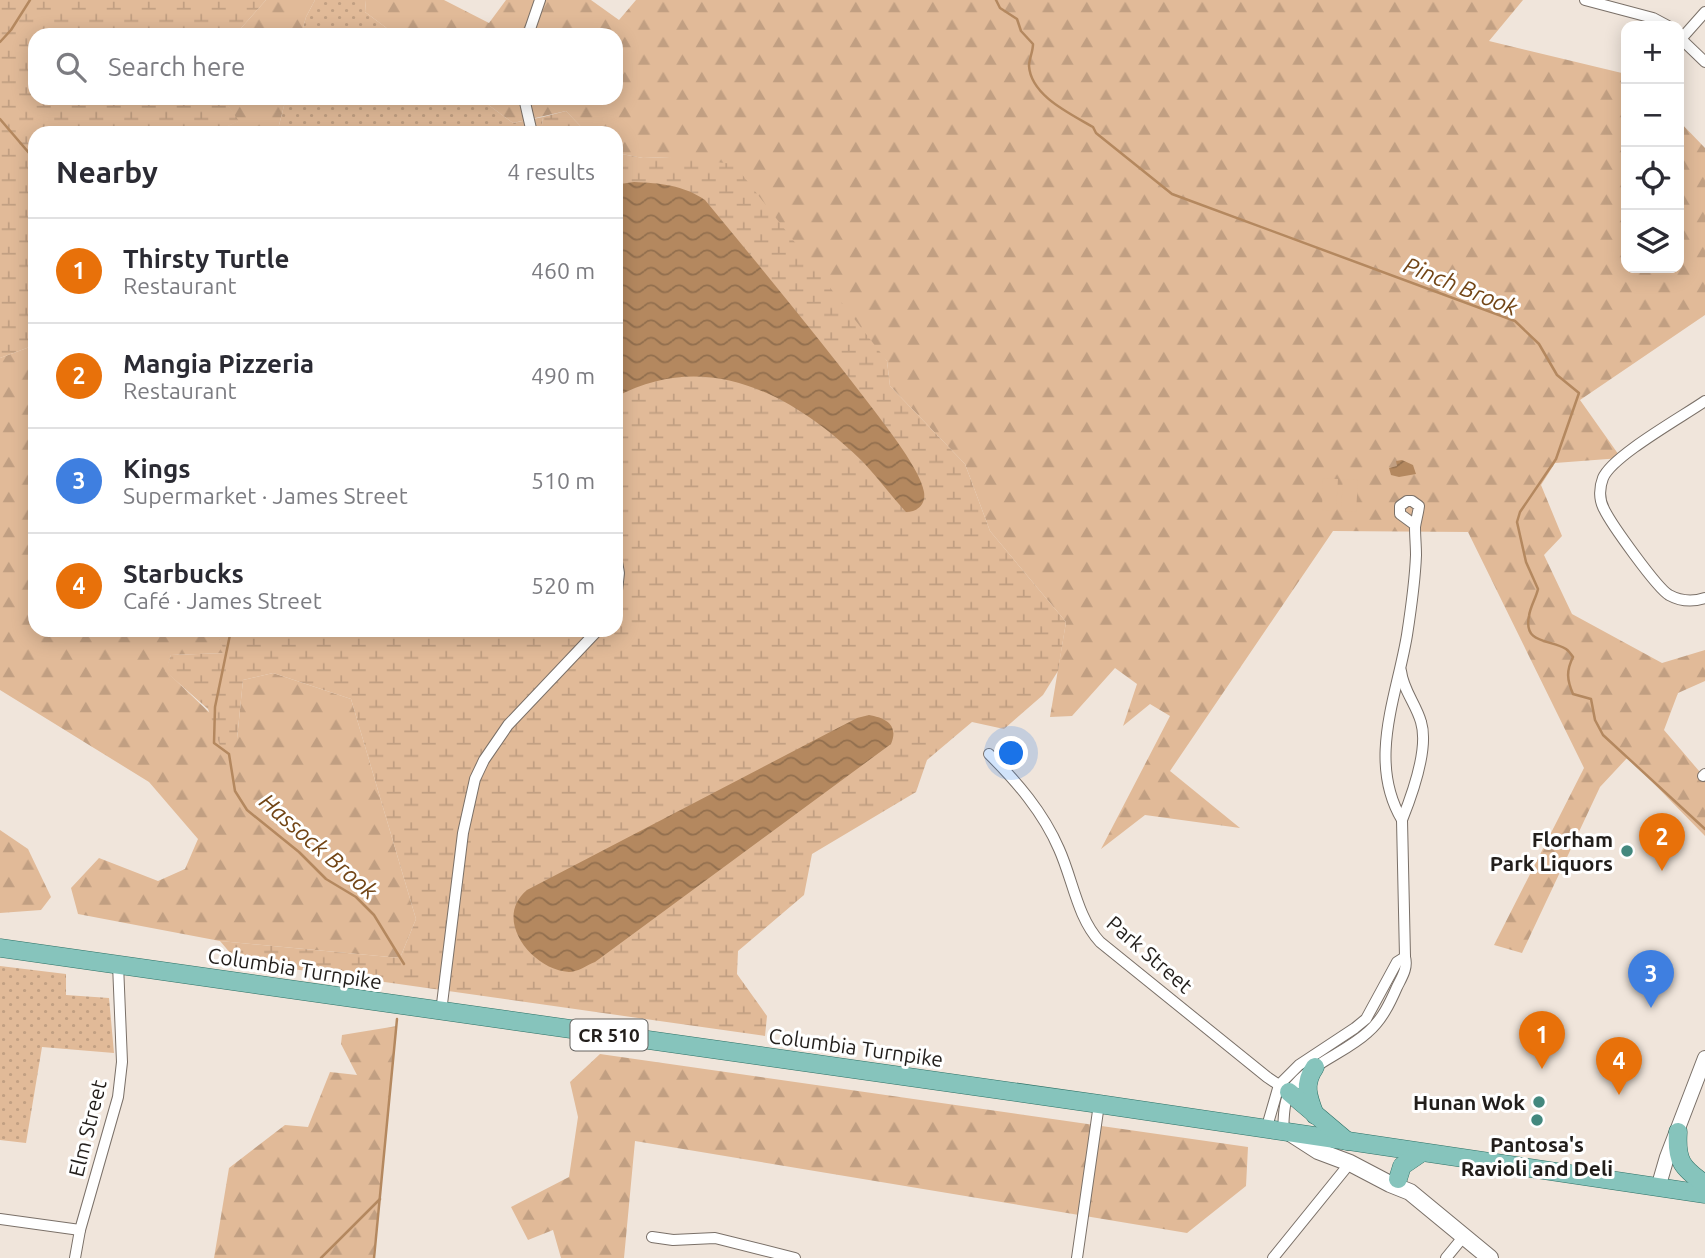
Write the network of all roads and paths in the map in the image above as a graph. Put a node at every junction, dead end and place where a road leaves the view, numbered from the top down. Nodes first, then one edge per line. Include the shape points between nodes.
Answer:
1 (540, 0) edge
2 (1585, 0) edge
3 (1705, 12) edge
4 (1659, 21) edge
5 (530, 28) edge
6 (1684, 34) edge
7 (1684, 42) edge
8 (1705, 62) edge
9 (526, 105) edge
10 (530, 126) edge
11 (1705, 401) edge
12 (1415, 525) dead end
13 (1705, 598) edge
14 (591, 637) edge
15 (1401, 671) junction
16 (989, 754) dead end
17 (1402, 820) junction
18 (0, 948) edge
19 (1405, 957) junction
20 (118, 964) junction
21 (441, 1012) junction
22 (1705, 1058) edge
23 (1315, 1067) junction
24 (1284, 1089) junction
25 (1099, 1104) junction
26 (1315, 1115) junction
27 (1280, 1132) junction
28 (1678, 1132) junction
29 (1348, 1141) junction
30 (1421, 1153) junction
31 (1350, 1163) junction
32 (1705, 1184) edge
33 (1404, 1186) junction
34 (1658, 1188) junction
35 (1705, 1194) edge
36 (0, 1219) edge
37 (80, 1230) junction
38 (1464, 1236) junction
39 (652, 1237) dead end
40 (772, 1255) edge
41 (75, 1258) edge
42 (795, 1258) edge
43 (1077, 1258) edge
44 (1273, 1258) edge
45 (1446, 1258) edge
46 (1490, 1258) edge

1 - 5 street
2 - 4 street
3 - 6 street
7 - 8 street
9 - 10 street
11 - 13 street via 1615,462 1603,478 1600,492 1604,510 1658,587 1680,599
12 - 15 street via 1413,592
14 - 21 street via 508,725 475,779 463,833
15 - 17 street via 1384,753 1395,809
15 - 17 street via 1423,739
16 - 24 street, Park Street via 1040,814 1061,852 1087,925 1100,943
17 - 19 street
18 - 20 main road, Columbia Turnpike / CR 510
19 - 23 street via 1404,973 1375,1026
19 - 24 street via 1397,962 1366,1019 1299,1065
20 - 21 main road, Columbia Turnpike / CR 510
20 - 37 street, Elm Street via 122,1062 118,1097
21 - 25 main road, Columbia Turnpike / CR 510
22 - 28 street
23 - 24 street
23 - 26 main road via 1307,1082
24 - 26 main road
24 - 27 street
24 - 27 street
25 - 27 main road, Columbia Turnpike / CR 510
25 - 43 street
26 - 29 main road
27 - 29 main road, Columbia Turnpike / CR 510
27 - 31 main road
28 - 32 main road via 1680,1161
28 - 34 street
29 - 30 main road, Columbia Turnpike / CR 510
30 - 33 main road via 1402,1166
30 - 34 main road, Columbia Turnpike / CR 510
31 - 33 main road via 1367,1162
31 - 44 street
33 - 38 main road
34 - 35 main road, Columbia Turnpike / CR 510
36 - 37 street
37 - 41 street, Elm Street
38 - 45 street
38 - 46 main road
39 - 40 street via 716,1238
40 - 42 street

